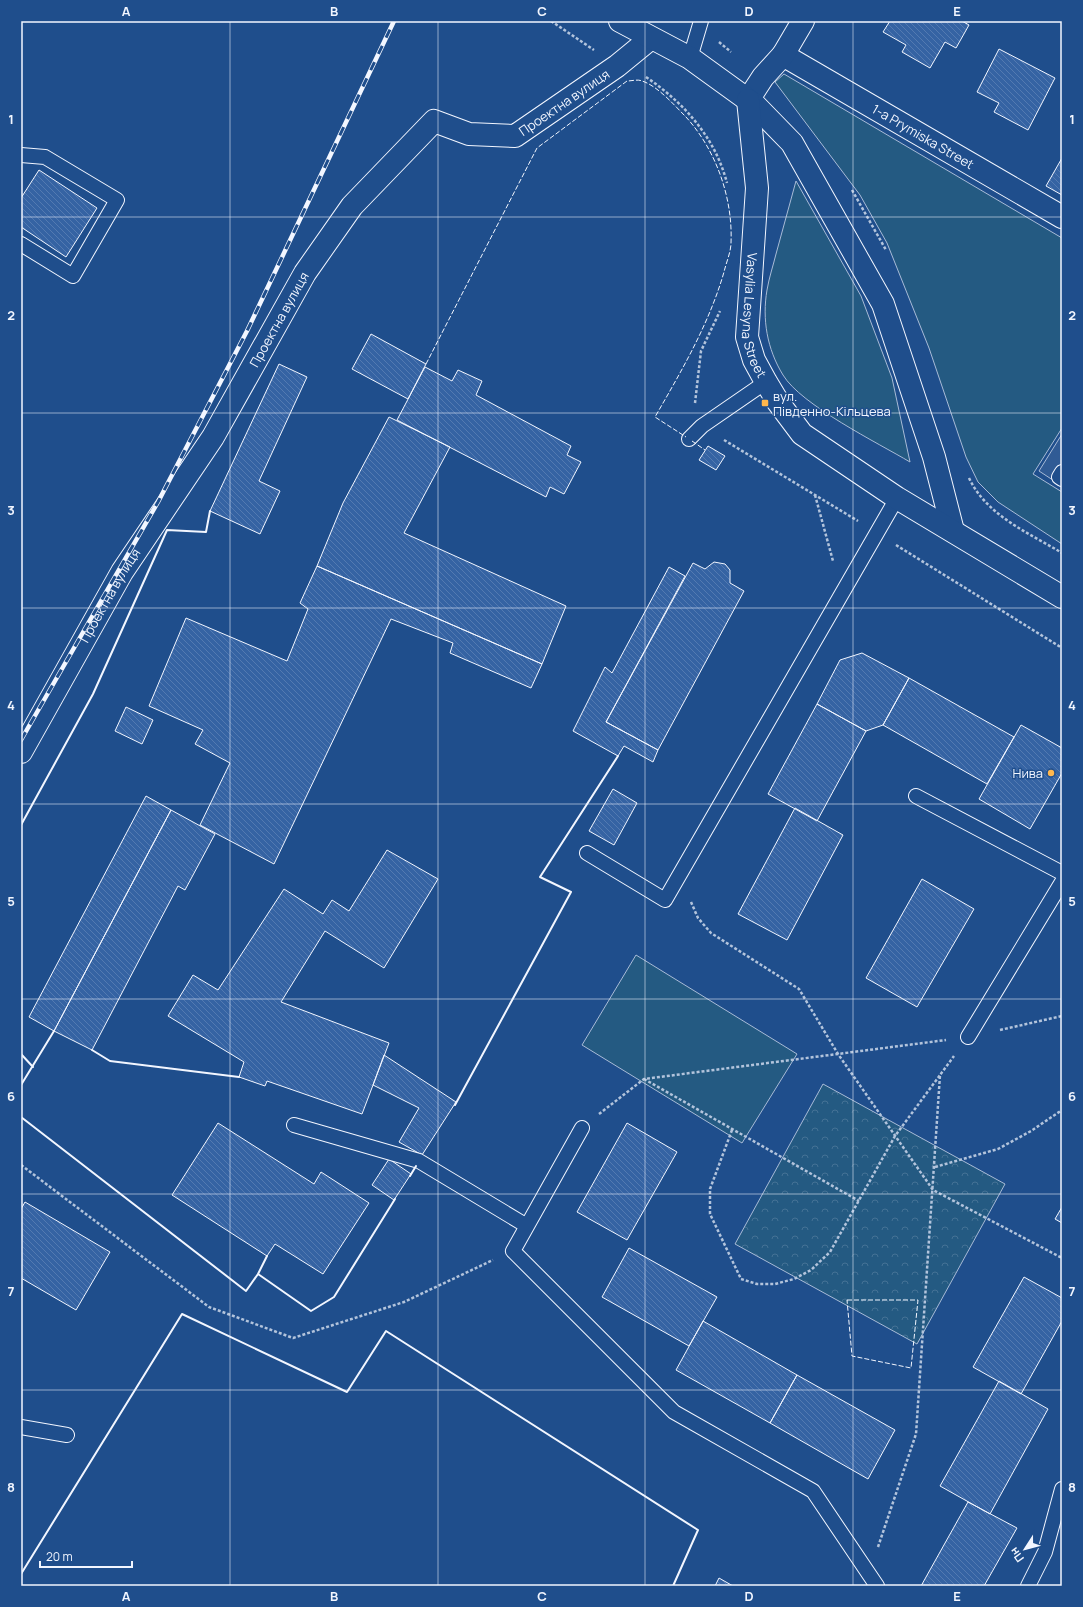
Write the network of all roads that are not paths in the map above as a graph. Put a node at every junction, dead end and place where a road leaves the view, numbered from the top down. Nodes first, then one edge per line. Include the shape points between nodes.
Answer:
1 (620, 21) edge
2 (700, 21) edge
3 (803, 21) edge
4 (650, 39) junction
5 (783, 55) junction
6 (690, 58) junction
7 (748, 100) junction
8 (21, 156) edge
9 (1062, 217) edge
10 (21, 244) edge
11 (766, 382) junction
12 (689, 439) dead end
13 (1062, 472) edge
14 (1062, 479) edge
15 (897, 498) junction
16 (953, 531) junction
17 (1062, 598) edge
18 (21, 752) edge
19 (916, 796) dead end
20 (587, 853) dead end
21 (1062, 873) edge
22 (1062, 882) edge
23 (968, 1038) road end
24 (294, 1125) dead end
25 (582, 1128) road end
26 (527, 1226) junction
27 (21, 1427) edge
28 (67, 1435) dead end
29 (1062, 1489) edge
30 (877, 1586) edge
31 (1028, 1586) edge

1 - 4 street
2 - 6 lane
3 - 5 street
4 - 6 street
4 - 18 street, Проектна вулиця via 617,66 515,136 469,134 434,121 352,206 305,273 214,437 122,572
5 - 7 street via 763,76
5 - 9 street, 1-a Prymiska Street
6 - 7 street
7 - 11 street, Vasylia Lesyna Street via 757,188 747,337 754,360
7 - 16 street via 792,143 883,304 934,457
8 - 10 lane via 45,157 117,200 73,276
11 - 12 lane via 702,426
11 - 15 street, Vasylia Lesyna Street via 802,434
13 - 14 lane via 1059,477
15 - 16 street, Vasylia Lesyna Street
15 - 20 lane via 665,900
16 - 17 street, Vasylia Lesyna Street
19 - 21 lane
22 - 23 lane
24 - 26 lane via 419,1161
25 - 26 lane
26 - 30 lane via 513,1251 674,1412 813,1491
27 - 28 lane
29 - 31 lane via 1045,1552

